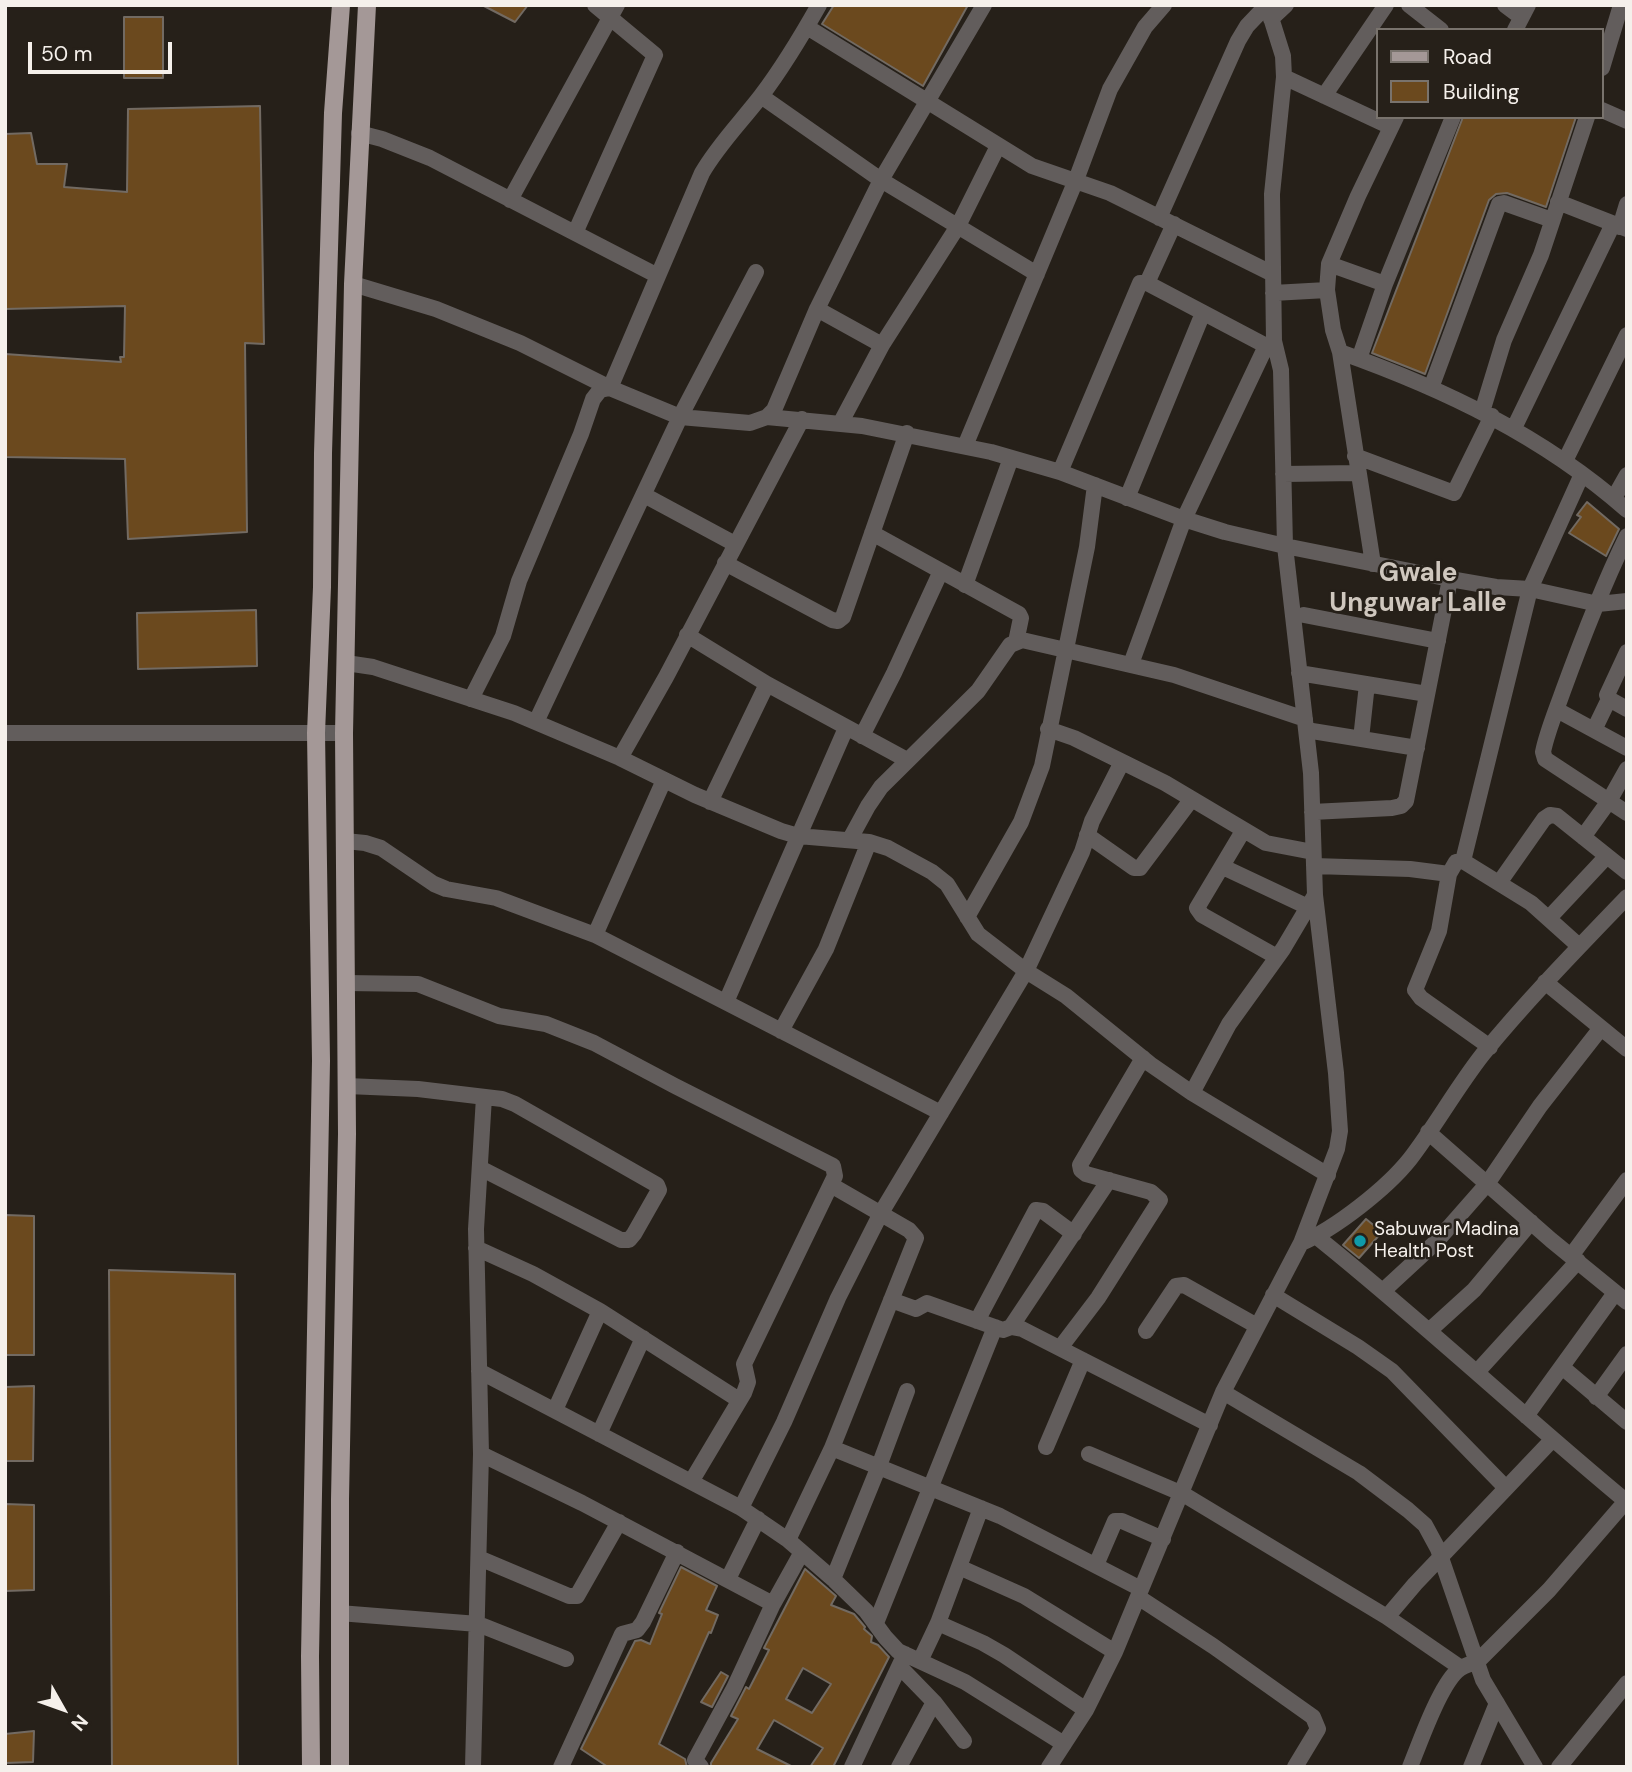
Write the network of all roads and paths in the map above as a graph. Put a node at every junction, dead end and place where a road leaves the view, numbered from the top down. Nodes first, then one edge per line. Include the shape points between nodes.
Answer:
1 (341, 5) edge
2 (367, 5) edge
3 (594, 5) edge
4 (819, 5) edge
5 (984, 5) edge
6 (1164, 5) edge
7 (1286, 5) edge
8 (1385, 5) edge
9 (1409, 5) edge
10 (1505, 5) edge
11 (1621, 5) edge
12 (613, 12) edge
13 (1522, 17) edge
14 (1271, 19) junction
15 (807, 27) junction
16 (1438, 28) edge
17 (1604, 61) edge
18 (1284, 78) junction
19 (761, 96) junction
20 (1324, 96) junction
21 (928, 103) junction
22 (1604, 111) edge
23 (1376, 115) edge
24 (1452, 119) edge
25 (1586, 119) edge
26 (1627, 121) edge
27 (1394, 122) edge
28 (359, 133) junction
29 (998, 146) junction
30 (881, 180) junction
31 (1076, 180) junction
32 (510, 200) junction
33 (1558, 202) junction
34 (1627, 204) edge
35 (1552, 220) junction
36 (1166, 221) junction
37 (958, 226) junction
38 (1620, 227) edge
39 (575, 233) junction
40 (1329, 264) junction
41 (756, 272) dead end
42 (1037, 274) junction
43 (1273, 274) junction
44 (658, 276) junction
45 (1147, 283) junction
46 (353, 284) junction
47 (1385, 284) junction
48 (1327, 290) junction
49 (1273, 293) junction
50 (817, 309) junction
51 (1203, 313) junction
52 (1627, 335) edge
53 (882, 345) junction
54 (1271, 349) junction
55 (1340, 352) junction
56 (1359, 359) junction
57 (610, 387) junction
58 (1431, 388) junction
59 (1487, 414) junction
60 (680, 417) junction
61 (767, 417) junction
62 (802, 419) junction
63 (840, 424) junction
64 (1514, 428) junction
65 (907, 433) junction
66 (965, 446) junction
67 (1011, 458) junction
68 (1565, 461) junction
69 (1357, 465) junction
70 (1060, 472) junction
71 (1283, 474) junction
72 (1582, 474) junction
73 (1627, 475) edge
74 (1095, 485) junction
75 (644, 495) junction
76 (1127, 498) junction
77 (1614, 498) junction
78 (1627, 510) edge
79 (1184, 519) junction
80 (872, 533) junction
81 (1627, 536) edge
82 (735, 544) junction
83 (1285, 546) junction
84 (725, 563) junction
85 (1373, 564) junction
86 (941, 571) junction
87 (1450, 579) junction
88 (965, 585) junction
89 (1531, 590) junction
90 (1627, 601) edge
91 (1598, 604) junction
92 (1304, 615) dead end
93 (687, 635) junction
94 (1438, 641) junction
95 (1016, 642) junction
96 (1066, 650) junction
97 (1627, 652) edge
98 (346, 663) junction
99 (1131, 664) junction
100 (1299, 673) junction
101 (767, 684) junction
102 (1367, 684) junction
103 (1427, 694) junction
104 (471, 699) junction
105 (1609, 699) junction
106 (1627, 709) edge
107 (1557, 710) junction
108 (536, 723) junction
109 (1305, 724) junction
110 (846, 728) junction
111 (1048, 729) junction
112 (1594, 730) junction
113 (5, 733) edge
114 (316, 733) junction
115 (344, 733) junction
116 (862, 736) junction
117 (1361, 739) junction
118 (1417, 748) junction
119 (1627, 748) edge
120 (620, 758) junction
121 (907, 760) junction
122 (1122, 762) junction
123 (1627, 769) edge
124 (664, 780) junction
125 (1191, 800) junction
126 (710, 802) junction
127 (1609, 802) junction
128 (1312, 812) junction
129 (1627, 813) edge
130 (1243, 831) junction
131 (1087, 835) junction
132 (798, 836) junction
133 (1583, 837) junction
134 (850, 839) junction
135 (345, 841) junction
136 (869, 842) junction
137 (1607, 856) junction
138 (1314, 859) junction
139 (1463, 861) junction
140 (1223, 867) junction
141 (1627, 872) edge
142 (1450, 874) junction
143 (1499, 883) junction
144 (1627, 897) edge
145 (1311, 901) junction
146 (967, 917) junction
147 (1549, 918) junction
148 (595, 935) junction
149 (1579, 946) junction
150 (1277, 957) junction
151 (1026, 971) junction
152 (1545, 982) junction
153 (346, 983) junction
154 (726, 1003) junction
155 (1601, 1028) junction
156 (781, 1031) junction
157 (1490, 1047) junction
158 (1627, 1049) edge
159 (1143, 1058) junction
160 (347, 1086) junction
161 (1192, 1093) junction
162 (484, 1097) junction
163 (941, 1113) junction
164 (1428, 1132) junction
165 (480, 1168) junction
166 (1328, 1175) junction
167 (1109, 1180) junction
168 (1627, 1181) edge
169 (1487, 1184) junction
170 (831, 1185) junction
171 (881, 1213) junction
172 (1531, 1222) junction
173 (1074, 1234) junction
174 (1317, 1237) junction
175 (1301, 1243) junction
176 (476, 1248) junction
177 (1574, 1259) junction
178 (1384, 1290) junction
179 (1273, 1295) junction
180 (1621, 1297) edge
181 (891, 1300) junction
182 (600, 1311) junction
183 (977, 1321) junction
184 (1011, 1326) junction
185 (1257, 1326) junction
186 (995, 1327) junction
187 (1430, 1330) junction
188 (1146, 1331) dead end
189 (643, 1338) junction
190 (1060, 1348) junction
191 (1627, 1354) edge
192 (1083, 1360) junction
193 (1562, 1367) junction
194 (479, 1371) junction
195 (1477, 1372) junction
196 (907, 1391) dead end
197 (1223, 1392) junction
198 (1596, 1397) junction
199 (739, 1400) junction
200 (555, 1410) junction
201 (1526, 1416) junction
202 (1627, 1422) edge
203 (1210, 1425) junction
204 (599, 1434) junction
205 (1553, 1439) junction
206 (1046, 1447) dead end
207 (831, 1448) junction
208 (481, 1454) junction
209 (1089, 1454) dead end
210 (880, 1466) junction
211 (691, 1482) junction
212 (929, 1486) junction
213 (1506, 1488) junction
214 (1182, 1493) junction
215 (1627, 1502) edge
216 (741, 1508) junction
217 (981, 1508) junction
218 (758, 1520) junction
219 (619, 1522) junction
220 (1163, 1539) junction
221 (788, 1540) junction
222 (677, 1552) junction
223 (802, 1552) junction
224 (479, 1558) junction
225 (1441, 1558) junction
226 (1096, 1565) junction
227 (959, 1567) junction
228 (728, 1579) junction
229 (832, 1579) junction
230 (1140, 1593) junction
231 (773, 1604) junction
232 (339, 1613) junction
233 (1387, 1617) junction
234 (876, 1623) junction
235 (938, 1623) junction
236 (478, 1624) junction
237 (1115, 1652) junction
238 (566, 1659) dead end
239 (908, 1660) junction
240 (1478, 1662) junction
241 (1461, 1668) junction
242 (1627, 1683) edge
243 (934, 1702) junction
244 (1497, 1703) junction
245 (1086, 1710) junction
246 (964, 1741) dead end
247 (1064, 1744) junction
248 (311, 1767) edge
249 (340, 1767) edge
250 (473, 1767) edge
251 (561, 1767) edge
252 (701, 1767) edge
253 (852, 1767) edge
254 (898, 1767) edge
255 (1049, 1767) edge
256 (1295, 1767) edge
257 (1410, 1767) edge
258 (1471, 1767) edge
259 (1535, 1767) edge
260 (1559, 1767) edge

1 - 114 main road via 333,127
2 - 28 main road
3 - 12 street
4 - 15 street
5 - 21 street
6 - 31 street via 1110,89
7 - 14 street
8 - 20 street
9 - 16 street
10 - 13 street
11 - 17 street
12 - 32 street
12 - 39 street via 656,55
14 - 18 street via 1283,56
14 - 36 street via 1267,5 1238,41
15 - 19 street
15 - 21 street
18 - 20 street
18 - 43 street via 1272,194
19 - 30 street
19 - 44 street via 702,173
20 - 23 street
21 - 29 street
21 - 30 street
22 - 26 street
24 - 47 street
25 - 33 street
27 - 40 street
28 - 32 street via 430,158
28 - 46 main road
29 - 31 street via 1032,166
29 - 37 street
30 - 37 street
30 - 50 street
31 - 36 street
31 - 42 street
32 - 39 street
33 - 35 street
33 - 38 street
34 - 38 street
35 - 58 street via 1499,204
35 - 59 street via 1504,340
36 - 43 street
36 - 45 street
37 - 42 street
37 - 53 street
38 - 64 street
39 - 44 street
40 - 47 street
40 - 48 street
41 - 60 street
42 - 66 street
43 - 49 street
44 - 57 street
45 - 51 street
45 - 70 street via 1140,283
46 - 57 street via 436,309
46 - 98 main road
47 - 56 street
48 - 49 street
48 - 55 street
49 - 54 street
50 - 53 street
50 - 61 street via 774,411
51 - 54 street
51 - 76 street
52 - 68 street
53 - 63 street
54 - 71 street via 1281,370
54 - 79 street
55 - 56 street
55 - 69 street
56 - 58 street
57 - 60 street
57 - 104 street via 593,399 519,581 503,636
58 - 59 street
59 - 64 street
59 - 69 street via 1454,493
60 - 61 street via 750,423
60 - 75 street
61 - 62 street
62 - 63 street
62 - 82 street
63 - 65 street
64 - 68 street
65 - 66 street
65 - 80 street
66 - 67 street
67 - 70 street
67 - 88 street
68 - 72 street
69 - 71 street
69 - 85 street
70 - 74 street
71 - 83 street
72 - 77 street
72 - 89 street
73 - 77 street
74 - 76 street
74 - 96 street
75 - 82 street
75 - 108 street
76 - 79 street
77 - 78 street
79 - 83 street
79 - 99 street
80 - 84 street via 838,621
80 - 86 street
81 - 91 street via 1606,576
82 - 84 street
83 - 85 street
83 - 100 street
84 - 93 street
85 - 87 street
86 - 88 street
86 - 116 street
87 - 89 street
87 - 94 street
88 - 95 street via 1019,614
89 - 91 street
89 - 139 street
90 - 91 street
91 - 107 street
92 - 94 street
93 - 101 street
93 - 120 street
94 - 103 street
95 - 96 street
95 - 121 street via 978,691
96 - 99 street
96 - 111 street
97 - 105 street via 1608,690
98 - 104 street via 373,667
98 - 115 main road
99 - 109 street
100 - 102 street
100 - 109 street
101 - 110 street
101 - 126 street
102 - 103 street
102 - 117 street
103 - 118 street
104 - 108 street
105 - 106 street
105 - 112 street
107 - 112 street
107 - 127 street via 1543,748 1545,759
108 - 120 street
109 - 117 street
109 - 128 street
110 - 116 street
110 - 132 street
111 - 122 street
111 - 146 street via 1042,766 1021,822
112 - 119 street
113 - 114 street
114 - 115 street
114 - 248 main road via 321,1061
115 - 135 main road
116 - 121 street
117 - 118 street
118 - 128 street via 1401,806
120 - 124 street
121 - 134 street via 881,787
122 - 125 street
122 - 131 street
123 - 127 street
124 - 126 street
124 - 148 street
125 - 130 street
125 - 131 street via 1140,868
126 - 132 street
127 - 129 street
127 - 133 street
128 - 138 street
130 - 138 street
130 - 140 street
131 - 151 street
132 - 134 street
132 - 154 street
133 - 137 street
133 - 143 street via 1550,815
134 - 136 street
135 - 148 street via 381,848 446,889 496,898
135 - 153 main road
136 - 146 street via 932,872 947,884
136 - 156 street via 826,949
137 - 141 street
137 - 147 street
138 - 142 street
138 - 145 street
139 - 142 street via 1456,862
139 - 143 street
140 - 145 street
140 - 150 street via 1198,912
142 - 157 street via 1438,931 1415,990
143 - 147 street
144 - 149 street
145 - 150 street
145 - 166 street via 1339,1120 1338,1149
146 - 151 street via 978,934
147 - 149 street
148 - 154 street
149 - 152 street
150 - 161 street via 1229,1024
151 - 159 street via 1066,996
151 - 163 street
152 - 155 street
152 - 157 street
153 - 160 main road
153 - 170 street via 418,984 499,1016 546,1024 594,1042 833,1166
154 - 156 street
155 - 158 street
155 - 169 street
156 - 163 street
157 - 164 street
159 - 161 street
159 - 167 street via 1080,1165 1086,1174
160 - 162 street
160 - 232 main road
161 - 166 street
162 - 165 street
162 - 165 street via 515,1104 659,1190 634,1234 621,1240
163 - 171 street
164 - 169 street
164 - 174 street via 1384,1185
165 - 176 street
166 - 175 street
167 - 173 street
167 - 190 street via 1151,1192 1160,1200
168 - 177 street
169 - 172 street
169 - 178 street via 1436,1242
170 - 171 street
170 - 199 street via 744,1364 748,1382
171 - 181 street via 916,1238
171 - 216 street
172 - 177 street
172 - 187 street via 1474,1290
173 - 183 street via 1036,1210
173 - 184 street
174 - 175 street
174 - 178 street
175 - 179 street
176 - 182 street
176 - 194 street
177 - 180 street
177 - 195 street
178 - 187 street
179 - 185 street
179 - 213 street via 1392,1371
180 - 193 street
181 - 183 street via 916,1309 927,1303
181 - 207 street
182 - 189 street
182 - 200 street
183 - 186 street
184 - 186 street
184 - 190 street
185 - 188 street via 1184,1285 1176,1286
185 - 197 street
186 - 212 street
187 - 195 street
189 - 199 street
189 - 204 street
190 - 192 street
191 - 198 street
192 - 203 street
192 - 206 street
193 - 198 street
193 - 201 street
194 - 200 street
194 - 208 street
195 - 201 street
196 - 210 street
197 - 203 street
197 - 225 street via 1359,1473 1408,1510 1425,1525
198 - 202 street
199 - 211 street
200 - 204 street
201 - 205 street
203 - 214 street
204 - 211 street
205 - 213 street
205 - 215 street
207 - 210 street
207 - 221 street
208 - 219 street
208 - 224 street
209 - 214 street
210 - 212 street
210 - 229 street
211 - 216 street
212 - 217 street
212 - 234 street
213 - 225 street
214 - 220 street
214 - 233 street
215 - 240 street
216 - 218 street
217 - 226 street
217 - 227 street
218 - 221 street
218 - 228 street
219 - 222 street
219 - 224 street via 577,1596
220 - 226 street via 1115,1521
220 - 230 street
221 - 223 street
222 - 228 street
222 - 251 street via 643,1622 637,1630 622,1634
223 - 229 street
223 - 231 street
224 - 236 street
225 - 233 street
225 - 240 street
226 - 230 street
227 - 235 street
227 - 237 street via 1024,1596
228 - 231 street
229 - 234 street
230 - 237 street
230 - 256 street via 1313,1717 1318,1729
231 - 252 street via 695,1760
232 - 236 street
232 - 249 main road
233 - 241 street
234 - 239 street
235 - 239 street
235 - 245 street via 1004,1655
236 - 238 street
236 - 250 street
237 - 245 street
239 - 243 street
239 - 247 street via 965,1682
239 - 253 street
240 - 241 street
240 - 244 street
241 - 257 street via 1441,1696
242 - 260 street
243 - 246 street
243 - 254 street
244 - 258 street
244 - 259 street
245 - 247 street
247 - 255 street

